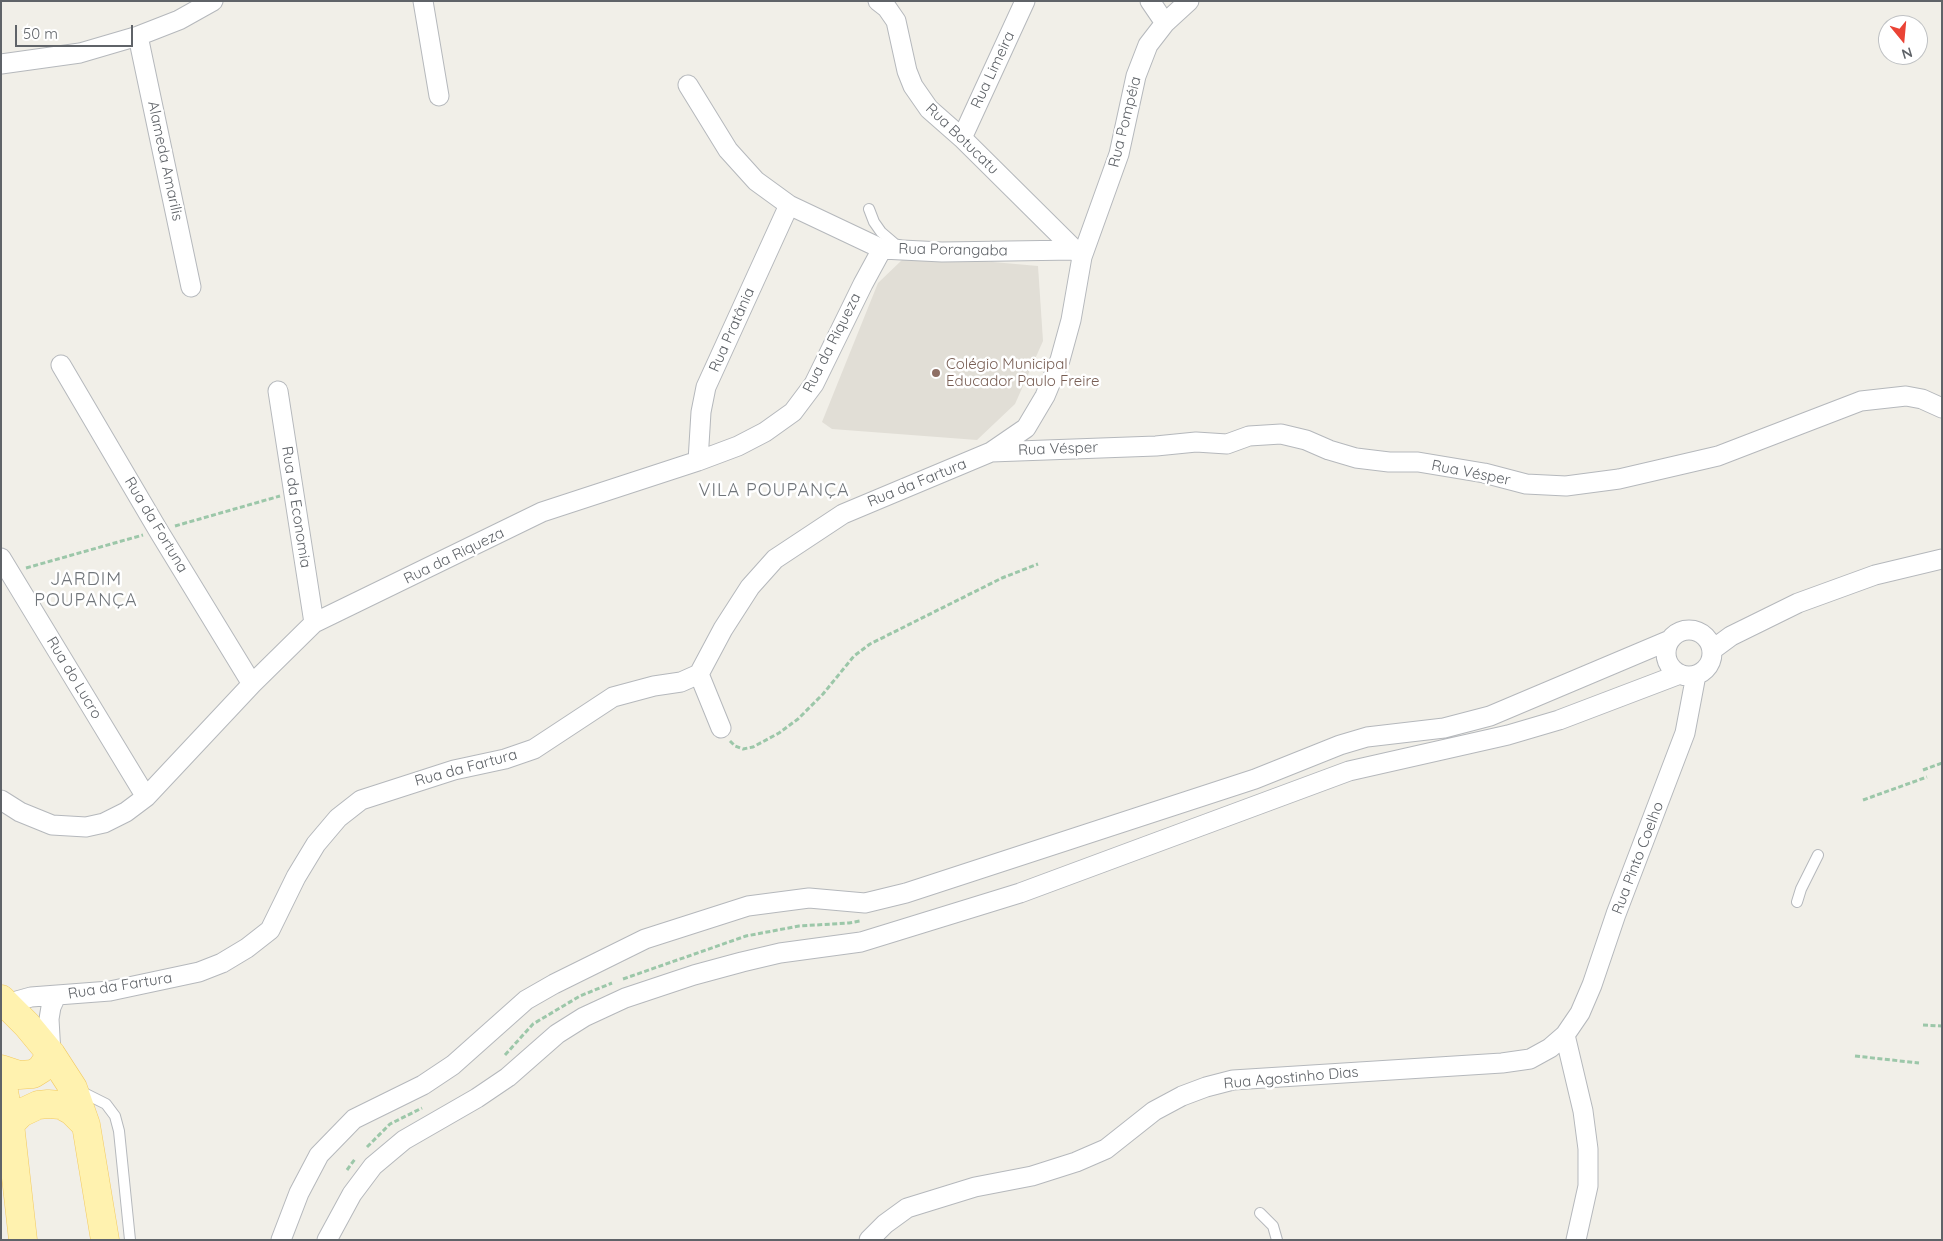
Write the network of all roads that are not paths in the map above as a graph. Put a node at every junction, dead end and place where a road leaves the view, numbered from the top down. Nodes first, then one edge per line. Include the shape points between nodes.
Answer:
1 (214, 1) edge
2 (423, 1) edge
3 (878, 1) edge
4 (1025, 1) edge
5 (1150, 1) edge
6 (1189, 1) edge
7 (1165, 23) junction
8 (138, 36) junction
9 (1, 64) edge
10 (688, 85) dead end
11 (439, 96) dead end
12 (962, 138) junction
13 (788, 205) junction
14 (869, 209) dead end
15 (882, 249) junction
16 (917, 251) junction
17 (1079, 253) junction
18 (191, 286) dead end
19 (61, 365) dead end
20 (278, 391) dead end
21 (1942, 408) edge
22 (991, 452) junction
23 (698, 461) junction
24 (1, 558) edge
25 (1942, 559) edge
26 (314, 622) junction
27 (1670, 640) junction
28 (1712, 650) junction
29 (699, 674) junction
30 (1688, 674) junction
31 (252, 684) junction
32 (721, 728) road end
33 (146, 797) junction
34 (1, 800) edge
35 (1818, 855) dead end
36 (1797, 902) dead end
37 (56, 996) junction
38 (3, 1004) edge
39 (1566, 1035) junction
40 (51, 1054) junction
41 (1, 1069) edge
42 (1, 1075) edge
43 (73, 1088) junction
44 (10, 1124) junction
45 (86, 1125) junction
46 (1260, 1213) dead end
47 (22, 1240) edge
48 (105, 1240) edge
49 (130, 1240) edge
50 (281, 1240) edge
51 (327, 1240) edge
52 (869, 1240) edge
53 (1277, 1240) edge
54 (1576, 1240) edge

1 - 8 street via 179,20
2 - 11 street
3 - 12 street, Rua Botucatu via 896,21 913,86 929,109
4 - 12 street, Rua Limeira
5 - 7 street
6 - 7 street, Rua Pompéia
7 - 17 street, Rua Pompéia via 1148,45 1136,76 1119,154
8 - 9 street via 80,53
8 - 18 street, Alameda Amarilis
10 - 13 street, Rua Porangaba via 728,150 756,181
12 - 17 street, Rua Botucatu
13 - 15 street, Rua Porangaba
13 - 23 street, Rua Pratânia via 706,387
14 - 16 lane via 880,232 895,244
15 - 16 street, Rua Porangaba
15 - 23 street, Rua da Riqueza via 814,384 793,412 738,446
16 - 17 street, Rua Porangaba
17 - 22 street, Rua da Fartura via 1072,320 1045,396 1026,428
19 - 31 street, Rua da Fortuna
20 - 26 street, Rua da Economia
21 - 22 street, Rua Vésper via 1906,396 1861,401 1718,456 1619,480 1566,486 1526,484 1418,462 1356,458 1281,434 1249,436 1227,444 1196,442
22 - 29 street, Rua da Fartura via 842,514 775,559 750,587
23 - 26 street, Rua da Riqueza via 542,512
24 - 33 street, Rua do Lucro
25 - 28 street via 1874,575 1798,603 1731,636
26 - 31 street, Rua da Riqueza
27 - 28 street via 1682,631 1698,631 1710,642
27 - 30 street via 1666,648 1668,663 1674,670
27 - 50 street via 1490,716 1444,728 1367,737 1340,745 1255,779 906,893 865,903 809,898 748,906 645,939 526,1000 453,1065 423,1085 354,1119 319,1155 299,1193
28 - 30 street via 1709,665
29 - 32 street
29 - 37 street, Rua da Fartura via 681,682 613,697 534,749 361,800 338,818 316,844 270,930 222,963 198,972 110,991
30 - 39 street, Rua Pinto Coelho via 1685,733 1592,985
30 - 51 street via 1508,735 1349,771 1020,893 862,942 780,953 694,975 625,998 557,1034 477,1098 404,1140 373,1166 352,1194
31 - 33 street, Rua da Riqueza
33 - 34 street, Rua da Riqueza via 126,812 104,823 86,827 52,825
35 - 36 lane
37 - 38 street, Rua da Fartura
37 - 40 street, Rua da Fartura via 49,1019
38 - 40 main road via 27,1025
39 - 52 street, Rua Agostinho Dias via 1530,1059 1233,1080 1206,1087 1154,1111 1106,1149 1032,1176 975,1187 907,1208
39 - 54 street via 1588,1149 1588,1186
40 - 41 main road via 41,1070 33,1074 19,1075
40 - 43 main road
42 - 44 main road
43 - 45 main road
43 - 49 lane via 106,1104 115,1116
44 - 45 main road via 21,1113 48,1104 61,1105
44 - 47 main road
45 - 48 main road
46 - 53 lane via 1273,1226

